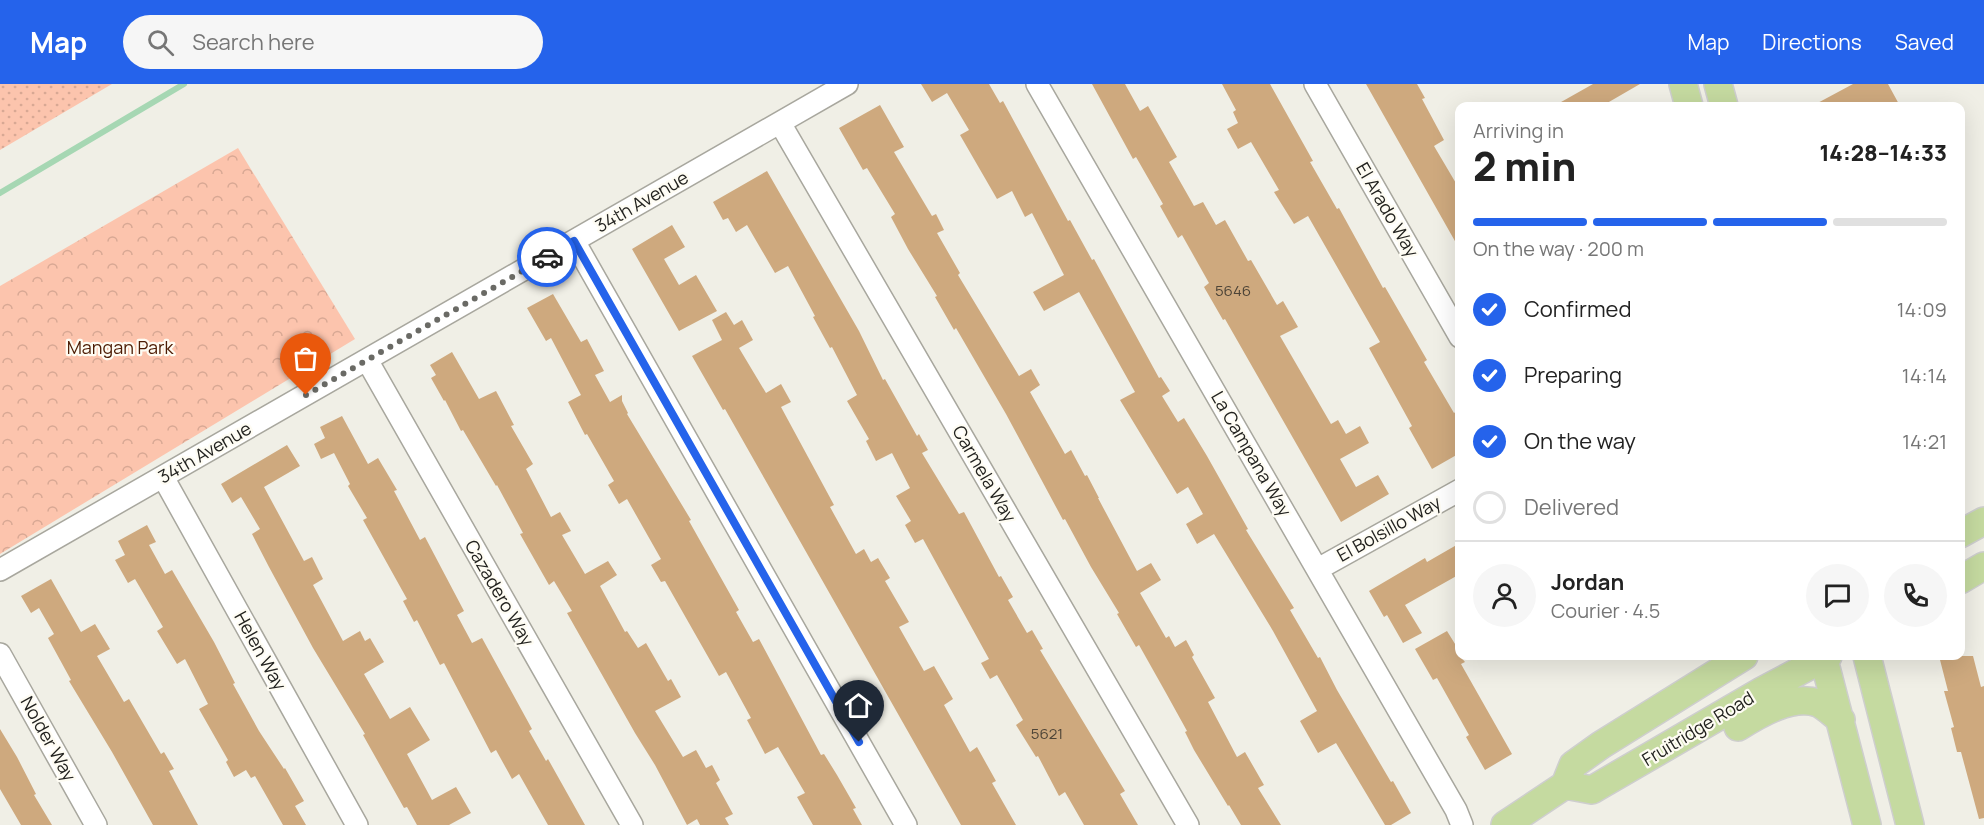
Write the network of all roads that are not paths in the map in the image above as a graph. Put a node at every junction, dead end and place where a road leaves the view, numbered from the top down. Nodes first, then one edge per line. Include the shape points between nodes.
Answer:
1 (847, 84) edge
2 (1037, 84) edge
3 (1315, 84) edge
4 (1683, 84) edge
5 (1718, 84) edge
6 (1688, 102) edge
7 (1723, 102) edge
8 (780, 123) junction
9 (574, 241) junction
10 (1455, 328) edge
11 (367, 360) junction
12 (163, 477) junction
13 (1455, 493) edge
14 (1984, 521) edge
15 (1965, 531) edge
16 (1318, 569) junction
17 (0, 570) edge
18 (0, 654) edge
19 (1738, 660) edge
20 (1818, 660) edge
21 (1826, 660) edge
22 (1869, 660) edge
23 (1840, 720) junction
24 (1629, 770) junction
25 (1565, 785) junction
26 (96, 825) edge
27 (357, 825) edge
28 (632, 825) edge
29 (906, 825) edge
30 (1188, 825) edge
31 (1462, 825) edge
32 (1505, 825) edge
33 (1867, 825) edge
34 (1910, 825) edge

1 - 8 street, 34th Avenue
2 - 16 street, La Campana Way
3 - 10 street, El Arado Way
4 - 6 main road
5 - 7 main road
8 - 9 street, 34th Avenue
8 - 30 street, Carmela Way
9 - 11 street, 34th Avenue
9 - 29 street
11 - 12 street, 34th Avenue
11 - 28 street, Cazadero Way
12 - 17 street, 34th Avenue
12 - 27 street, Helen Way
13 - 16 street, El Bolsillo Way
14 - 15 main road
16 - 31 street, La Campana Way
18 - 26 street, Nolder Way
19 - 25 main road, Fruitridge Road via 1573,765
20 - 24 main road, Fruitridge Road
21 - 23 main road
22 - 34 main road
23 - 24 main road via 1818,703 1798,701 1772,707 1681,758
23 - 33 main road
24 - 25 main road, Fruitridge Road via 1592,790
25 - 32 main road, Fruitridge Road

